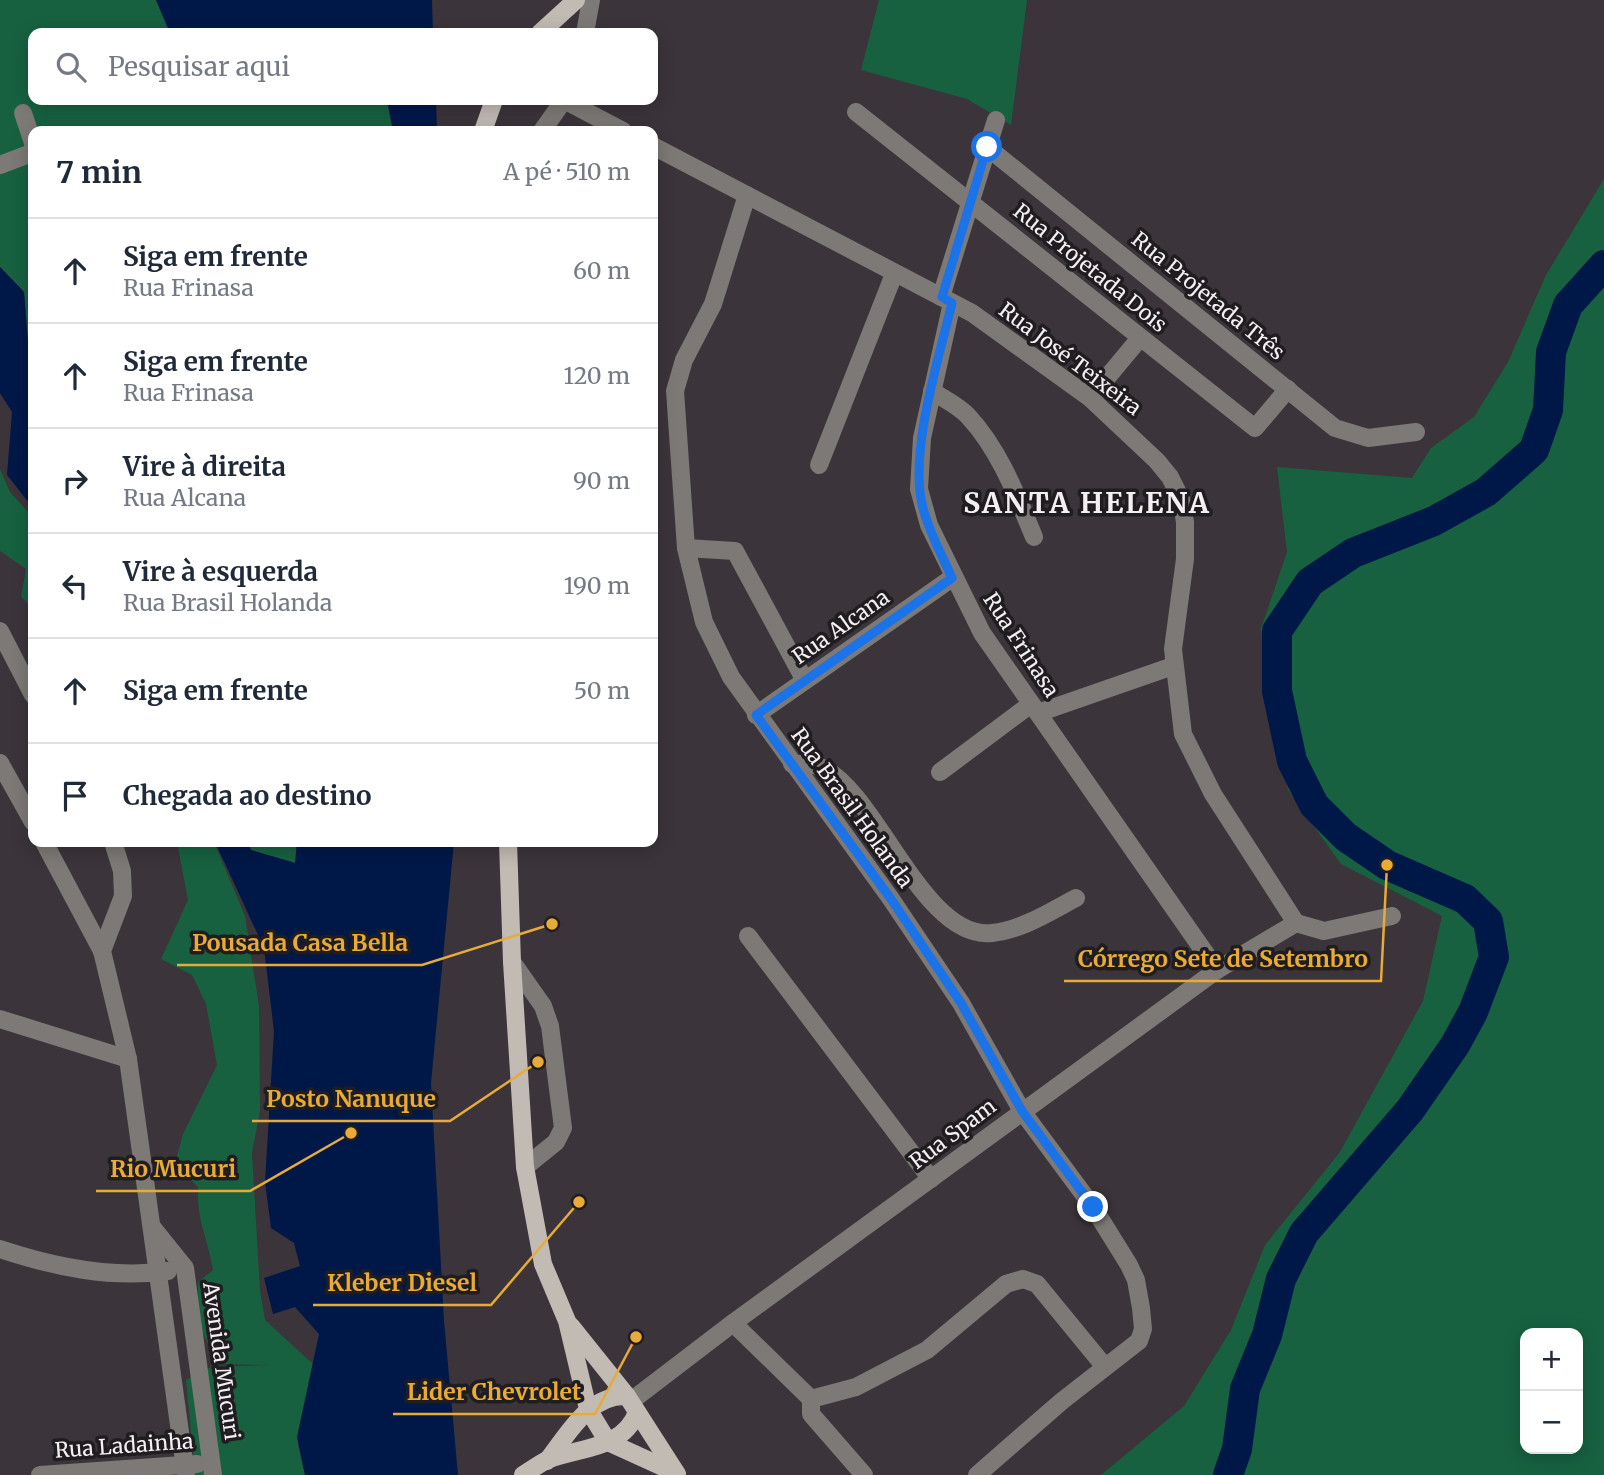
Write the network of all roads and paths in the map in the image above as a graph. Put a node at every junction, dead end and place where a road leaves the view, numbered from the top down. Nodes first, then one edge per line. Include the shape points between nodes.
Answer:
1 (576, 0) edge
2 (591, 0) edge
3 (545, 28) edge
4 (587, 28) edge
5 (492, 105) edge
6 (560, 105) edge
7 (574, 105) edge
8 (856, 112) dead end
9 (23, 113) dead end
10 (996, 120) dead end
11 (485, 126) edge
12 (546, 126) edge
13 (614, 126) edge
14 (28, 128) edge
15 (987, 147) junction
16 (658, 149) edge
17 (28, 154) edge
18 (0, 165) edge
19 (747, 195) junction
20 (972, 201) junction
21 (894, 274) junction
22 (947, 300) junction
23 (1140, 338) junction
24 (1288, 389) junction
25 (932, 391) junction
26 (1090, 398) junction
27 (1416, 432) dead end
28 (819, 465) dead end
29 (1034, 537) dead end
30 (685, 548) junction
31 (952, 578) junction
32 (0, 631) edge
33 (1173, 666) junction
34 (804, 679) junction
35 (28, 685) edge
36 (1035, 709) junction
37 (756, 715) junction
38 (0, 763) edge
39 (792, 764) junction
40 (940, 772) dead end
41 (8, 790) edge
42 (28, 812) edge
43 (47, 847) edge
44 (115, 847) edge
45 (508, 847) edge
46 (1076, 898) dead end
47 (1392, 916) dead end
48 (1296, 923) junction
49 (748, 936) dead end
50 (102, 951) junction
51 (512, 962) junction
52 (1217, 970) junction
53 (0, 1019) edge
54 (128, 1059) junction
55 (1022, 1111) junction
56 (525, 1167) junction
57 (931, 1179) junction
58 (150, 1224) junction
59 (0, 1249) edge
60 (185, 1268) junction
61 (159, 1272) junction
62 (566, 1321) junction
63 (733, 1323) junction
64 (1105, 1367) junction
65 (811, 1399) junction
66 (632, 1403) junction
67 (589, 1409) junction
68 (603, 1436) junction
69 (547, 1461) junction
70 (212, 1469) edge
71 (186, 1470) edge
72 (677, 1474) edge
73 (40, 1475) edge
74 (523, 1475) edge
75 (863, 1475) edge
76 (976, 1475) edge

1 - 3 main road
2 - 4 street
5 - 11 main road
6 - 12 street
7 - 13 street
8 - 20 street, Rua Projetada Dois
9 - 14 street
10 - 15 street, Rua Frinasa
15 - 20 street, Rua Frinasa
15 - 24 street, Rua Projetada Três
16 - 19 street, Rua José Teixeira
17 - 18 street
19 - 21 street, Rua José Teixeira
19 - 30 street, Rua Brasil Holanda via 713,304 684,360 675,391
20 - 22 street, Rua Frinasa
20 - 23 street, Rua Projetada Dois
21 - 22 street, Rua José Teixeira
21 - 28 street
22 - 25 street, Rua Frinasa
22 - 26 street, Rua José Teixeira via 1008,337
23 - 24 street, Rua Projetada Dois via 1255,429
23 - 26 street
24 - 27 street, Rua Projetada Três via 1335,428 1352,436
25 - 29 street via 968,415 980,432
25 - 31 street, Rua Frinasa via 922,438 919,489
26 - 33 street, Rua José Teixeira via 1157,461 1181,499 1185,559
30 - 34 street via 735,551
30 - 37 street, Rua Brasil Holanda via 695,595 715,649
31 - 34 street, Rua Alcana
31 - 36 street, Rua Frinasa via 982,633
32 - 35 street
33 - 36 street
33 - 48 street, Rua José Teixeira via 1183,734 1191,754
34 - 37 street, Rua Alcana
36 - 40 street
36 - 52 street, Rua Frinasa
37 - 39 street, Rua Brasil Holanda
38 - 41 street
39 - 46 street via 810,763 836,777 924,891 960,925 991,934 1039,918
39 - 55 street, Rua Brasil Holanda via 961,1003
41 - 42 street
43 - 50 street
44 - 50 street via 123,896
45 - 51 main road
47 - 48 street via 1324,931
48 - 52 street, Rua Spam
49 - 57 street
50 - 54 street
51 - 56 main road
51 - 56 street via 543,1006 550,1026 563,1128 556,1142
52 - 55 street, Rua Spam
53 - 54 street
54 - 58 street
55 - 57 street, Rua Spam
55 - 64 street, Rua Brasil Holanda via 1093,1207 1136,1280 1143,1329 1139,1341
56 - 62 main road via 543,1265
57 - 63 street, Rua Spam
58 - 60 street, Avenida Mucuri
58 - 61 street
59 - 61 street via 71,1269
60 - 61 street
60 - 70 street, Avenida Mucuri
61 - 71 street
62 - 66 main road
62 - 67 main road
63 - 65 street
63 - 66 street, Rua Spam
64 - 65 street via 1037,1284 1023,1279 995,1292 927,1350 856,1387
64 - 76 street
65 - 75 street via 811,1414
66 - 67 main road via 610,1396
66 - 68 main road via 623,1434
66 - 72 main road
67 - 68 main road
67 - 69 main road
68 - 69 main road
68 - 72 main road
69 - 74 main road
70 - 71 street, Rua Ladainha
71 - 73 street, Rua Ladainha

